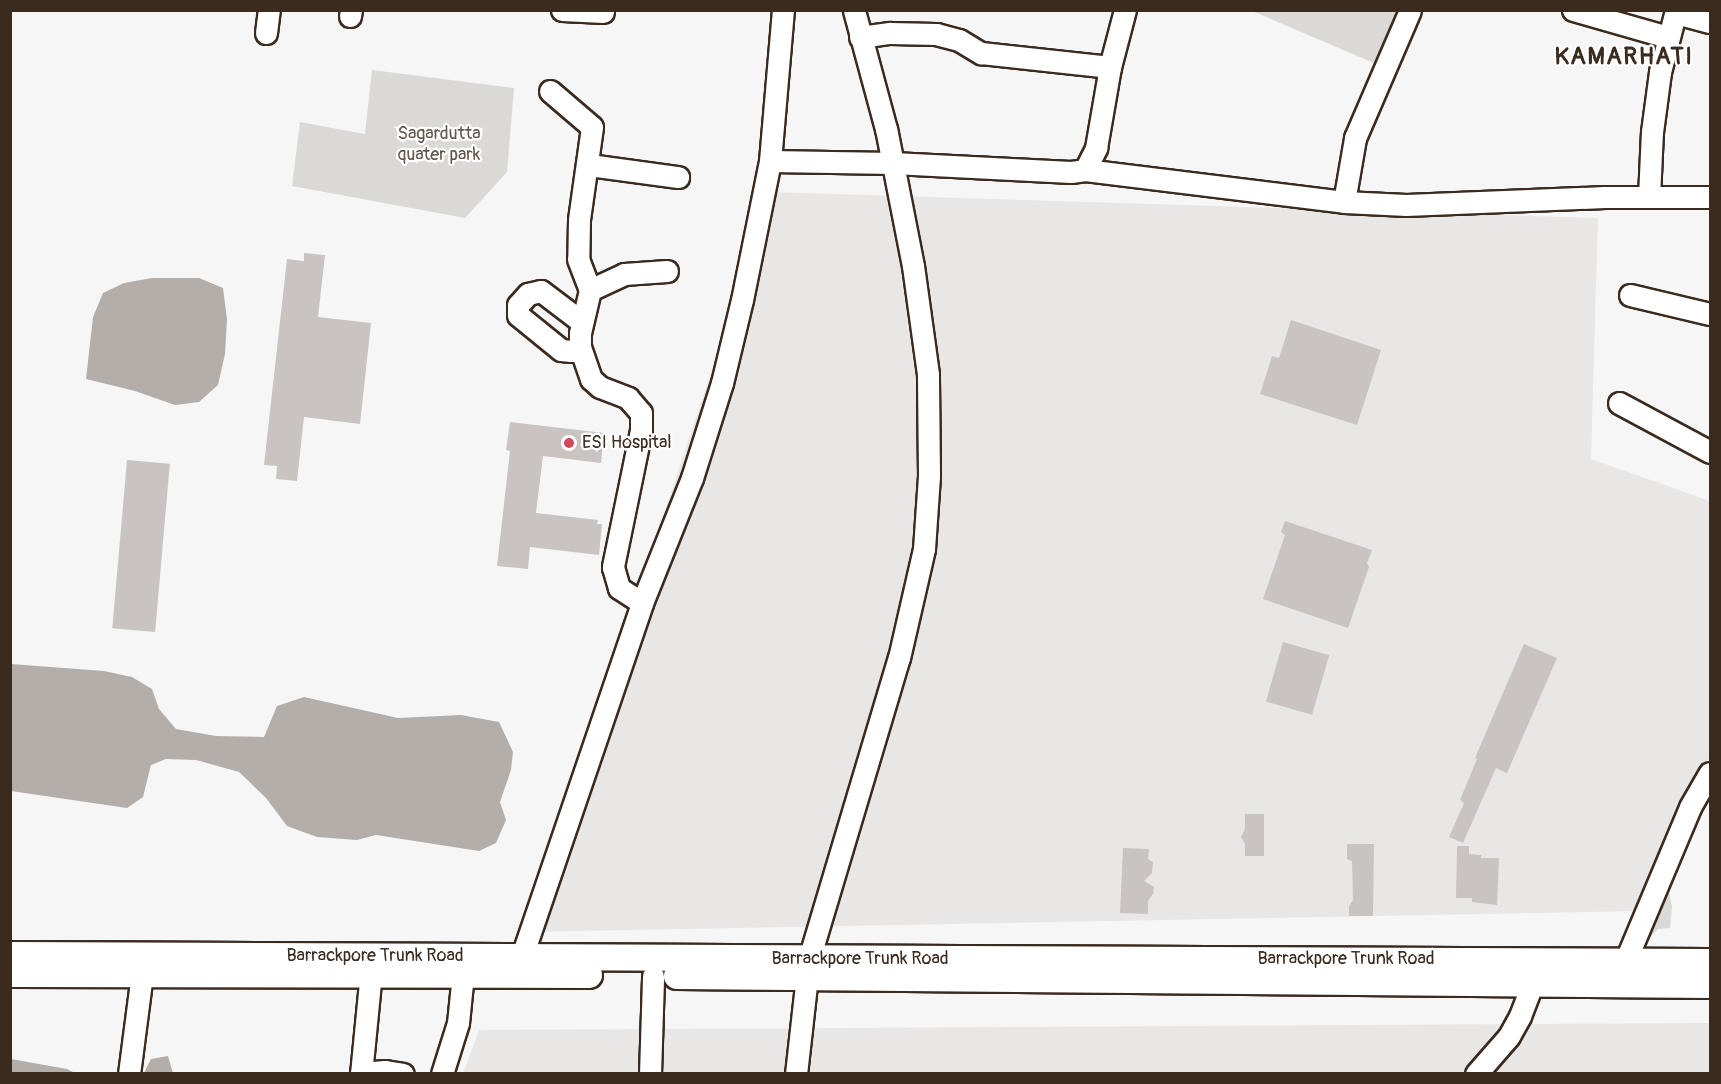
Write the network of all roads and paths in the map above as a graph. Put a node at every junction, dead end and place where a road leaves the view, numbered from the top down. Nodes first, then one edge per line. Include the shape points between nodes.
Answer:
1 (269, 10) edge
2 (562, 10) edge
3 (783, 10) edge
4 (854, 10) edge
5 (1125, 10) edge
6 (1410, 10) edge
7 (1574, 10) edge
8 (603, 12) dead end
9 (1676, 12) edge
10 (1710, 22) edge
11 (266, 33) dead end
12 (860, 37) junction
13 (1668, 37) junction
14 (1110, 68) junction
15 (550, 91) dead end
16 (770, 161) junction
17 (893, 163) junction
18 (589, 165) junction
19 (1085, 170) junction
20 (678, 177) dead end
21 (1649, 197) junction
22 (1710, 197) edge
23 (1344, 202) junction
24 (667, 271) dead end
25 (590, 290) junction
26 (1630, 295) dead end
27 (1710, 314) edge
28 (582, 322) junction
29 (580, 347) junction
30 (1619, 403) dead end
31 (1710, 452) edge
32 (642, 603) junction
33 (1710, 773) edge
34 (10, 955) edge
35 (1533, 960) junction
36 (1625, 962) junction
37 (1710, 962) edge
38 (143, 964) junction
39 (372, 965) junction
40 (521, 965) junction
41 (808, 969) junction
42 (10, 974) edge
43 (462, 974) junction
44 (653, 976) junction
45 (1532, 985) junction
46 (1710, 985) edge
47 (361, 1073) edge
48 (129, 1074) edge
49 (403, 1074) edge
50 (442, 1074) edge
51 (650, 1074) edge
52 (796, 1074) edge
53 (1476, 1074) edge

1 - 11 street
2 - 8 street
3 - 16 street
4 - 12 street
5 - 14 street
6 - 23 street via 1355,138
7 - 13 street
9 - 10 street
9 - 13 street
12 - 14 street via 936,34 981,52
12 - 17 street
13 - 21 street via 1652,132
14 - 19 street via 1096,147
15 - 18 street via 592,127
16 - 17 street
16 - 32 street via 722,383 692,477
17 - 19 street
17 - 41 street via 928,374 929,475 924,549 868,768
18 - 20 street
18 - 25 street via 580,209 578,257
19 - 23 street
21 - 22 street
21 - 23 street via 1436,205
24 - 25 street via 624,274
25 - 28 street
26 - 27 street
28 - 29 street
28 - 29 street via 541,291 528,294 518,305 518,315 561,350
29 - 32 street via 591,379 600,387 628,398 641,412 641,430 613,567 619,588
30 - 31 street
32 - 40 street
33 - 36 street via 1690,807
34 - 38 main road, Barrackpore Trunk Road
35 - 36 main road, Barrackpore Trunk Road
35 - 41 main road, Barrackpore Trunk Road
35 - 45 street
36 - 37 main road, Barrackpore Trunk Road
38 - 39 main road, Barrackpore Trunk Road
38 - 42 main road, Barrackpore Trunk Road
38 - 48 street
39 - 40 main road, Barrackpore Trunk Road
39 - 43 main road, Barrackpore Trunk Road
39 - 47 street
40 - 41 main road, Barrackpore Trunk Road
40 - 43 main road, Barrackpore Trunk Road
40 - 44 main road, Barrackpore Trunk Road
41 - 44 main road, Barrackpore Trunk Road
41 - 45 main road, Barrackpore Trunk Road
41 - 52 street
43 - 50 street via 458,1023
44 - 51 street
45 - 46 main road, Barrackpore Trunk Road
45 - 53 street via 1509,1036
47 - 49 street

